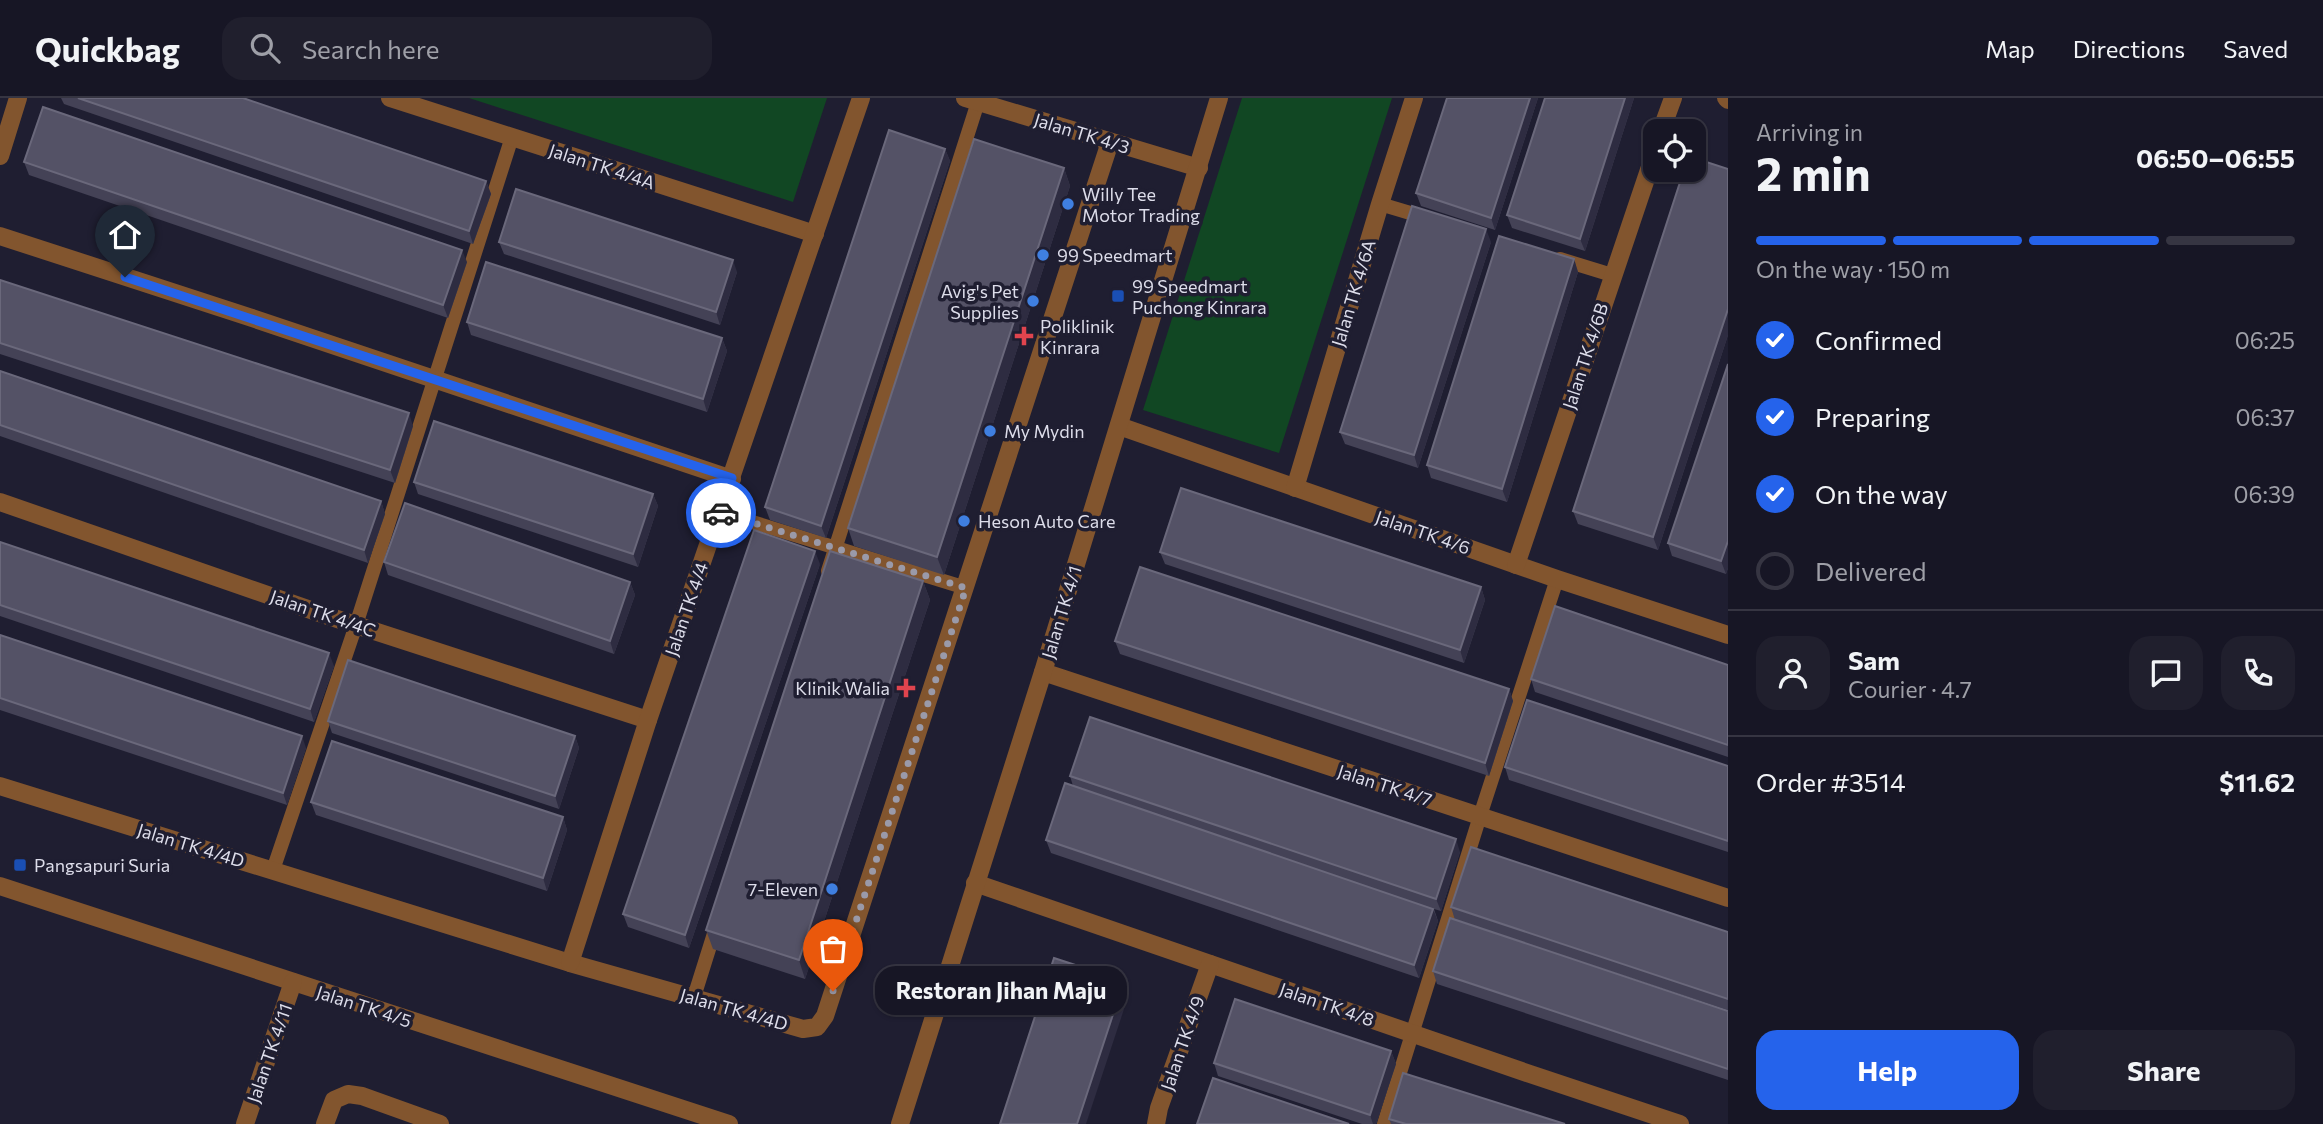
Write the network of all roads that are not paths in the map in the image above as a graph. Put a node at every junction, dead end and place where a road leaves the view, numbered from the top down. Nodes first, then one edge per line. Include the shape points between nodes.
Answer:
1 (19, 98) edge
2 (390, 98) edge
3 (861, 98) edge
4 (1219, 98) edge
5 (1414, 98) edge
6 (1673, 98) edge
7 (972, 100) edge
8 (1665, 119) edge
9 (512, 137) junction
10 (1110, 142) junction
11 (0, 156) edge
12 (1199, 168) junction
13 (1644, 182) edge
14 (1380, 204) junction
15 (1444, 224) edge
16 (815, 234) junction
17 (0, 236) edge
18 (1548, 256) edge
19 (1612, 275) junction
20 (434, 379) junction
21 (1119, 426) junction
22 (732, 478) junction
23 (1295, 488) junction
24 (0, 502) edge
25 (720, 512) junction
26 (835, 548) junction
27 (1516, 565) junction
28 (1557, 579) junction
29 (823, 587) edge
30 (966, 588) junction
31 (356, 625) junction
32 (1728, 635) edge
33 (1043, 672) junction
34 (648, 720) junction
35 (0, 786) edge
36 (1480, 816) junction
37 (273, 870) junction
38 (975, 883) junction
39 (0, 886) edge
40 (1728, 898) edge
41 (719, 918) edge
42 (570, 963) junction
43 (1210, 964) junction
44 (293, 982) junction
45 (694, 997) junction
46 (1412, 1034) junction
47 (245, 1124) edge
48 (325, 1124) edge
49 (440, 1124) edge
50 (729, 1124) edge
51 (900, 1124) edge
52 (1156, 1124) edge
53 (1384, 1124) edge
54 (1680, 1124) edge

1 - 11 street
2 - 9 street, Jalan TK 4/4A
3 - 16 street, Jalan TK 4/4
4 - 12 street, Jalan TK 4/1
5 - 14 street, Jalan TK 4/6A
6 - 8 street
7 - 10 street, Jalan TK 4/3
7 - 26 lane
9 - 16 street, Jalan TK 4/4A
9 - 20 lane
10 - 12 street, Jalan TK 4/3
10 - 30 street, Jalan TK 4/4D
12 - 21 street, Jalan TK 4/1
13 - 19 street, Jalan TK 4/6B
14 - 15 lane
14 - 23 street, Jalan TK 4/6A
16 - 22 street, Jalan TK 4/4
17 - 20 street
18 - 19 lane
19 - 27 street, Jalan TK 4/6B
20 - 22 street
20 - 31 lane
21 - 23 street, Jalan TK 4/6
21 - 33 street, Jalan TK 4/1
22 - 25 street, Jalan TK 4/4
23 - 27 street, Jalan TK 4/6
24 - 31 street, Jalan TK 4/4C
25 - 26 lane
25 - 34 street, Jalan TK 4/4
26 - 29 lane
26 - 30 lane
27 - 28 street, Jalan TK 4/6
28 - 32 street, Jalan TK 4/6
28 - 36 lane
30 - 45 street, Jalan TK 4/4D via 825,1016 817,1027 803,1029
31 - 34 street, Jalan TK 4/4C
31 - 37 lane
33 - 36 street, Jalan TK 4/7
33 - 38 street, Jalan TK 4/1
34 - 42 street, Jalan TK 4/4
35 - 37 street, Jalan TK 4/4D
36 - 40 street, Jalan TK 4/7
36 - 46 lane
37 - 42 street, Jalan TK 4/4D
38 - 43 street, Jalan TK 4/8
38 - 51 street, Jalan TK 4/1
39 - 44 street, Jalan TK 4/5
41 - 45 lane
42 - 45 street, Jalan TK 4/4D
43 - 46 street, Jalan TK 4/8
43 - 52 street, Jalan TK 4/9
44 - 47 street, Jalan TK 4/11
44 - 50 street, Jalan TK 4/5
46 - 53 lane
46 - 54 street, Jalan TK 4/8
48 - 49 street via 334,1100 348,1094

